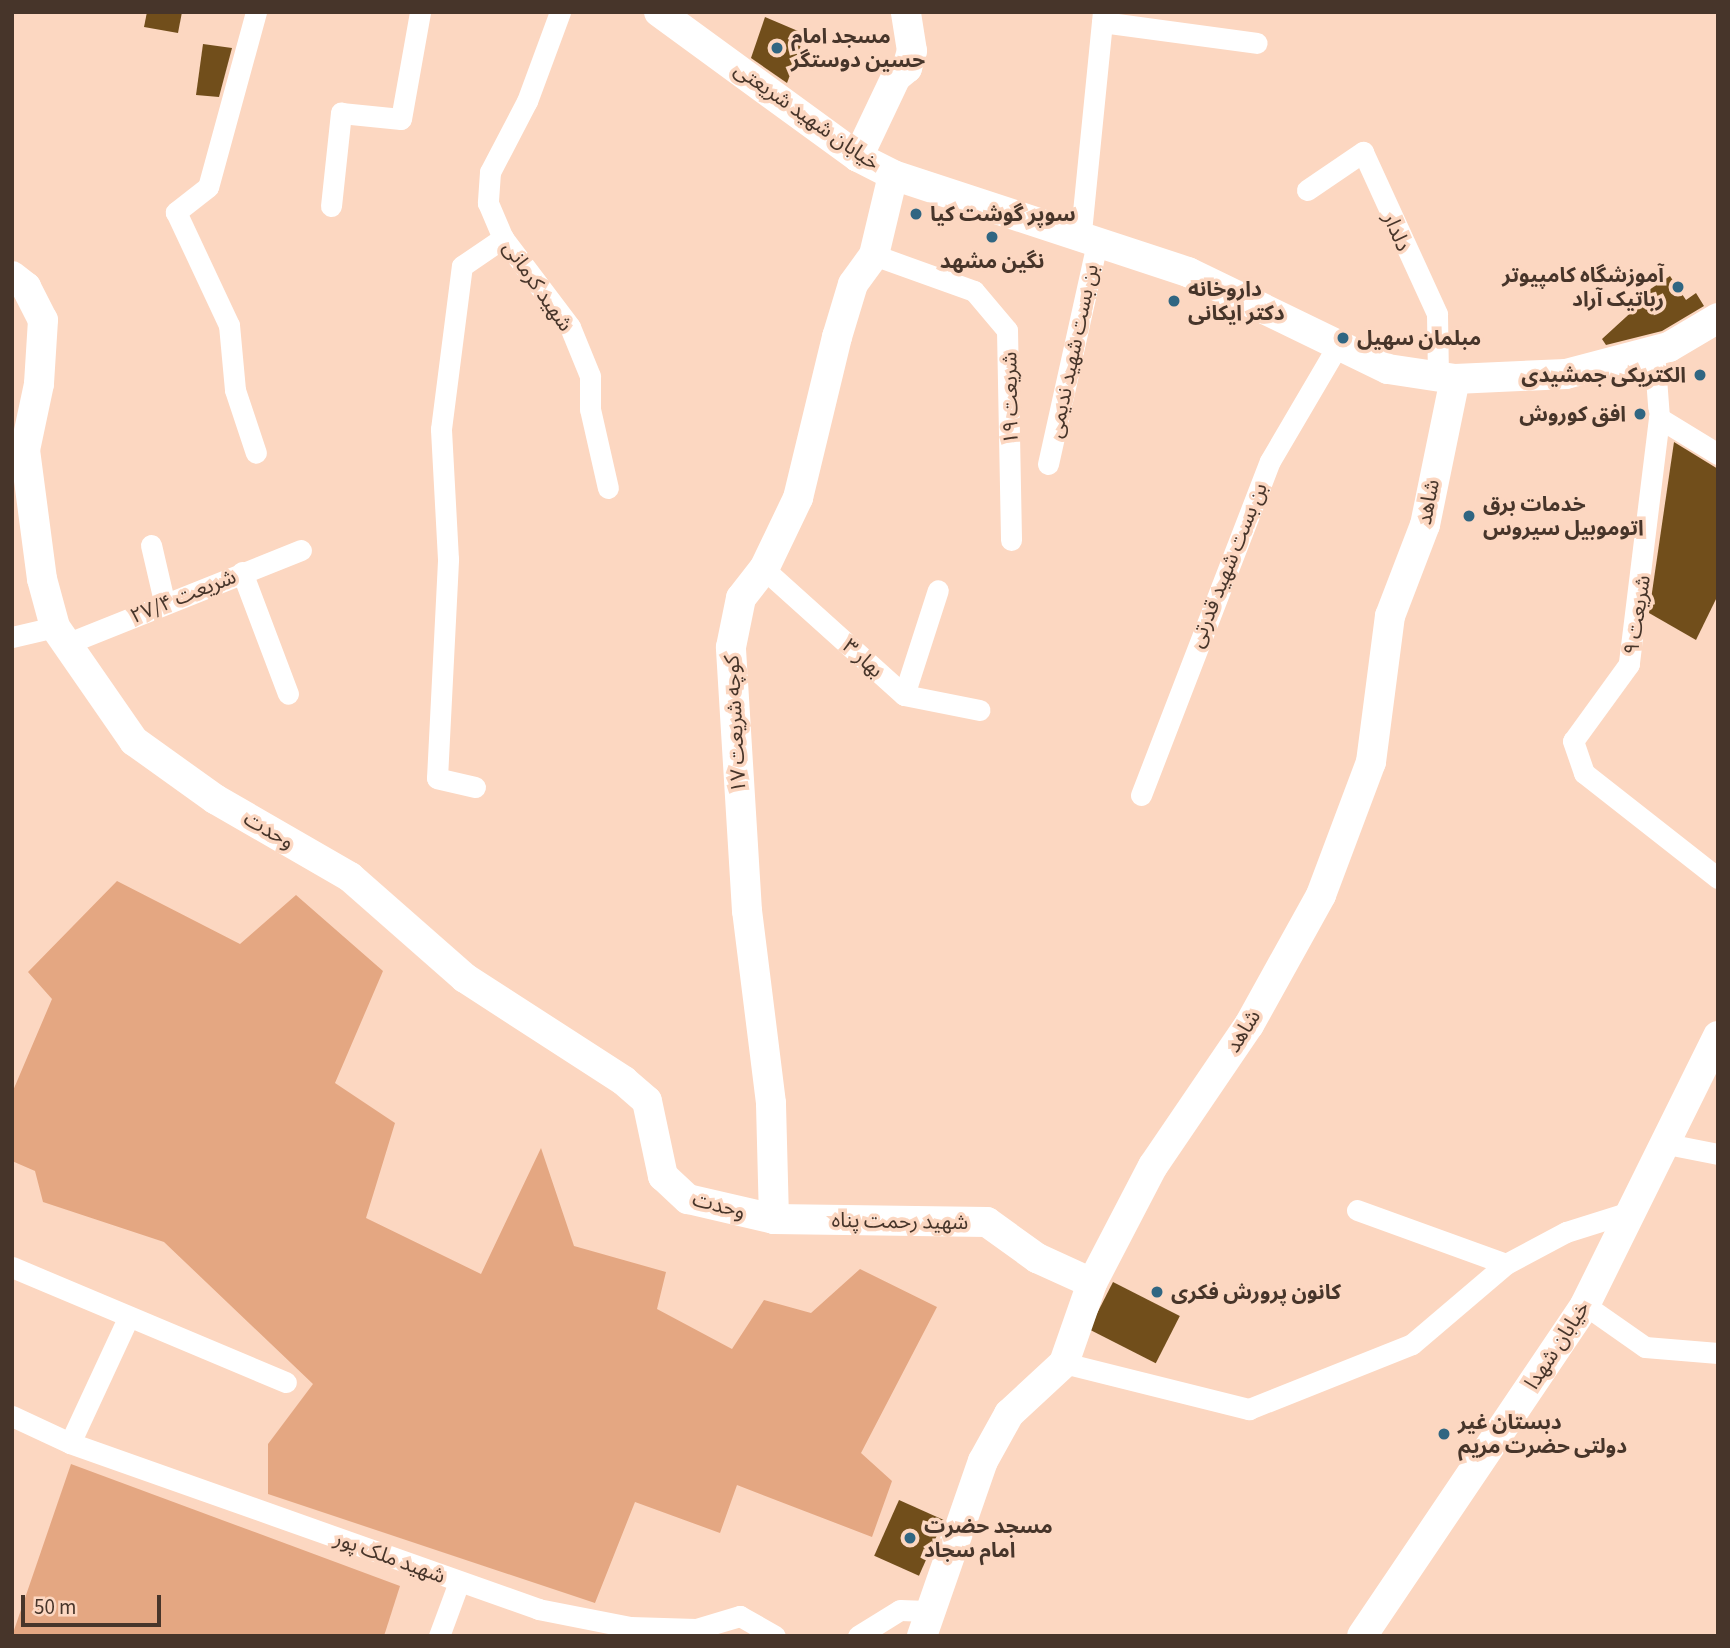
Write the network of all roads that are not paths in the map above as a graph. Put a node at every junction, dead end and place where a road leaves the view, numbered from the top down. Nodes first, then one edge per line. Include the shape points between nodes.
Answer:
1 (256, 12) edge
2 (420, 12) edge
3 (560, 12) edge
4 (659, 12) edge
5 (906, 12) edge
6 (1102, 17) edge
7 (1257, 43) dead end
8 (858, 157) junction
9 (894, 175) junction
10 (1307, 190) dead end
11 (331, 206) dead end
12 (1090, 235) junction
13 (503, 239) junction
14 (874, 255) junction
15 (12, 276) edge
16 (1718, 318) edge
17 (1338, 345) junction
18 (1654, 351) junction
19 (1447, 378) junction
20 (1659, 418) junction
21 (256, 453) dead end
22 (1718, 454) edge
23 (1048, 464) dead end
24 (607, 488) dead end
25 (1011, 540) dead end
26 (151, 545) dead end
27 (300, 550) dead end
28 (764, 569) junction
29 (242, 572) junction
30 (938, 590) dead end
31 (164, 601) junction
32 (61, 635) junction
33 (12, 637) edge
34 (288, 694) dead end
35 (904, 695) junction
36 (980, 710) dead end
37 (475, 787) dead end
38 (1141, 795) dead end
39 (1718, 877) edge
40 (1718, 1036) edge
41 (1662, 1143) junction
42 (1718, 1154) edge
43 (1357, 1210) dead end
44 (1633, 1211) junction
45 (774, 1219) junction
46 (1506, 1264) junction
47 (12, 1267) edge
48 (1092, 1283) junction
49 (1585, 1305) junction
50 (128, 1318) junction
51 (1718, 1353) edge
52 (1064, 1363) junction
53 (286, 1382) dead end
54 (12, 1416) edge
55 (70, 1443) junction
56 (459, 1582) junction
57 (928, 1623) edge
58 (439, 1636) edge
59 (775, 1636) edge
60 (858, 1636) edge
61 (1362, 1636) edge

1 - 21 street via 208,187 176,212 229,325 235,390
2 - 11 street via 401,119 341,113
3 - 13 street, شهید کرمانی via 527,101 490,172 488,203
4 - 8 street, خیابان شهید شریعتی
5 - 8 street via 910,60
6 - 7 street
6 - 12 street, بن بست شهید ندیمی
8 - 9 street, خیابان شهید شریعتی
9 - 12 street, خیابان شهید شریعتی
9 - 14 street, کوچه شریعت ۱۷
10 - 19 street, دلدار via 1363,152 1437,314
12 - 17 street, خیابان شهید شریعتی via 1188,272
12 - 23 street, بن بست شهید ندیمی
13 - 24 street, شهید کرمانی via 570,327 590,376 590,409
13 - 37 street via 461,266 441,429 448,559 437,778
14 - 25 street, شریعت ۱۹ via 974,291 1007,330
14 - 28 street, کوچه شریعت ۱۷ via 853,284 798,498
15 - 32 street, وحدت via 26,287 43,320 39,384 25,450 42,579
16 - 18 street, خیابان شهید شریعتی
17 - 19 street, خیابان شهید شریعتی via 1388,369
17 - 38 street, بن بست شهید قدرتی via 1270,461
18 - 19 street, خیابان شهید شریعتی via 1566,374
18 - 20 street, شریعت ۹
19 - 48 street, شاهد via 1424,525 1391,616 1371,762 1321,895 1249,1025 1153,1166
20 - 22 street
20 - 39 street, شریعت ۹ via 1629,664 1573,741 1584,773
26 - 31 street
27 - 29 street, شریعت ۲۷/۴
28 - 35 street, بهار ۳
28 - 45 street, کوچه شریعت ۱۷ via 741,598 731,648 747,911 771,1103
29 - 31 street, شریعت ۲۷/۴
29 - 34 street
30 - 35 street
31 - 32 street, شریعت ۲۷/۴
32 - 33 street, شریعت ۲۷/۴
32 - 45 street, وحدت via 134,741 215,799 350,877 465,978 647,1101 663,1176 688,1199
35 - 36 street
40 - 41 street, خیابان شهدا
41 - 42 street
41 - 44 street, خیابان شهدا
43 - 46 street
44 - 46 street via 1566,1232
44 - 49 street, خیابان شهدا
45 - 48 street, شهید رحمت پناه via 987,1222 1037,1258
46 - 52 street via 1412,1344 1249,1409
47 - 50 street
48 - 52 street, شاهد
49 - 51 street via 1645,1347
49 - 61 street, خیابان شهدا
50 - 53 street
50 - 55 street
52 - 57 street, شاهد via 1009,1414 983,1461
54 - 55 street, شهید ملک پور
55 - 56 street, شهید ملک پور
56 - 58 street
56 - 59 street, شهید ملک پور via 538,1609 630,1627 696,1629 740,1615
57 - 60 street via 900,1610

